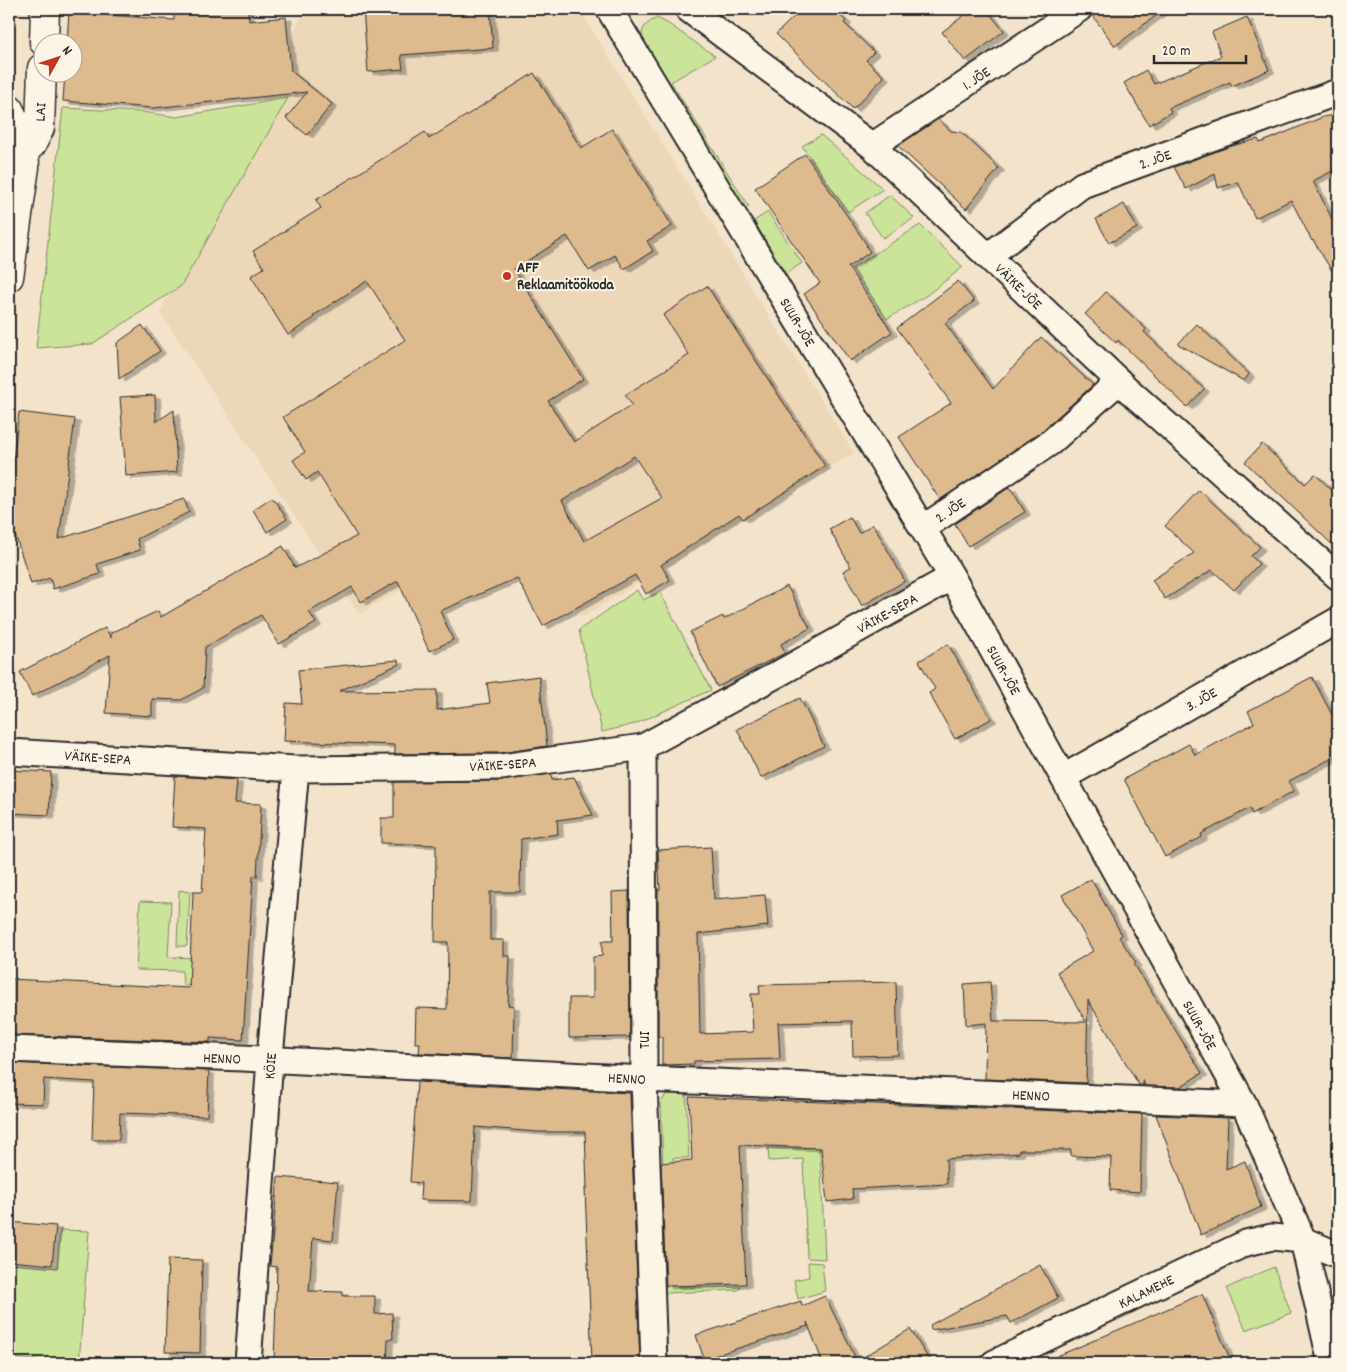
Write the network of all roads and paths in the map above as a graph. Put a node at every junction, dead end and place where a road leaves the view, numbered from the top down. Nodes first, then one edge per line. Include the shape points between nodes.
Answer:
1 (45, 9) edge
2 (609, 9) edge
3 (688, 9) edge
4 (1079, 9) edge
5 (44, 32) edge
6 (42, 82) edge
7 (1338, 92) edge
8 (9, 110) edge
9 (872, 146) junction
10 (25, 150) junction
11 (9, 177) edge
12 (17, 214) junction
13 (988, 256) junction
14 (9, 277) edge
15 (1119, 381) junction
16 (923, 528) junction
17 (952, 577) junction
18 (1338, 578) edge
19 (1338, 620) edge
20 (643, 747) junction
21 (9, 752) edge
22 (296, 769) junction
23 (1064, 777) junction
24 (9, 1049) edge
25 (270, 1060) junction
26 (644, 1079) junction
27 (1244, 1104) junction
28 (1303, 1240) junction
29 (1338, 1255) edge
30 (248, 1363) edge
31 (654, 1363) edge
32 (994, 1363) edge
33 (1331, 1363) edge

1 - 5 main road
2 - 16 street, SUUR-JÕE
3 - 9 street, VÄIKE-JÕE
4 - 9 street, 1. JÕE
6 - 10 main road, LAI via 40,128
7 - 13 street, 2. JÕE via 1082,185
8 - 10 main road
9 - 13 street, VÄIKE-JÕE
10 - 12 main road
11 - 12 main road
12 - 14 main road
13 - 15 street, VÄIKE-JÕE
15 - 16 street, 2. JÕE via 1051,442
15 - 18 street, VÄIKE-JÕE
16 - 17 street, SUUR-JÕE
17 - 20 street, VÄIKE-SEPA
17 - 23 street, SUUR-JÕE
19 - 23 street, 3. JÕE
20 - 22 street, VÄIKE-SEPA via 501,767
20 - 26 street, TUI
21 - 22 street, VÄIKE-SEPA
22 - 25 street, KÖIE
23 - 27 street, SUUR-JÕE
24 - 25 street, HENNO
25 - 26 street, HENNO
25 - 30 street, KÖIE
26 - 27 street, HENNO
26 - 31 street, TUI
27 - 28 street, SUUR-JÕE
28 - 29 street, KALAMEHE
28 - 32 street, KALAMEHE via 1272,1237 1246,1243
28 - 33 street, SUUR-JÕE

